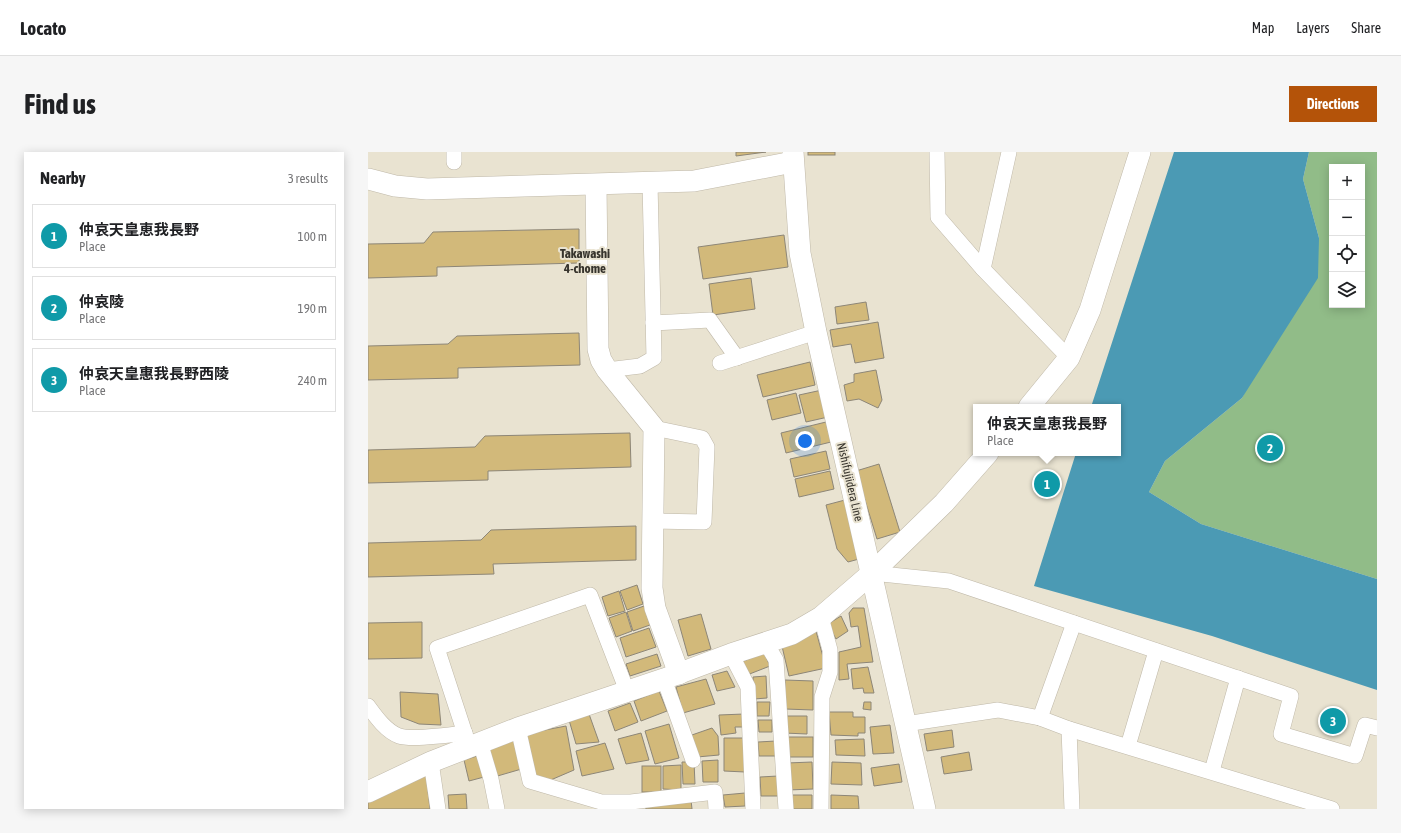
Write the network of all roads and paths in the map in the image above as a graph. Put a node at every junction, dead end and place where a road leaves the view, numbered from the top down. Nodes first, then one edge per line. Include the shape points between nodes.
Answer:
1 (938, 152) edge
2 (1010, 152) edge
3 (1135, 153) edge
4 (793, 157) edge
5 (368, 179) edge
6 (650, 183) junction
7 (596, 184) junction
8 (983, 269) junction
9 (653, 323) junction
10 (816, 332) junction
11 (737, 358) junction
12 (1069, 358) junction
13 (720, 363) dead end
14 (607, 370) junction
15 (1031, 404) edge
16 (654, 428) junction
17 (985, 456) edge
18 (653, 521) junction
19 (872, 573) junction
20 (821, 617) junction
21 (1074, 623) junction
22 (766, 643) junction
23 (1156, 651) junction
24 (731, 654) junction
25 (671, 676) junction
26 (1238, 678) junction
27 (627, 692) junction
28 (368, 706) edge
29 (1040, 718) junction
30 (905, 724) junction
31 (518, 728) junction
32 (1377, 728) edge
33 (1069, 729) junction
34 (471, 740) junction
35 (1128, 746) junction
36 (693, 760) dead end
37 (431, 762) junction
38 (1212, 771) junction
39 (368, 792) edge
40 (438, 809) edge
41 (497, 809) edge
42 (716, 809) edge
43 (753, 809) edge
44 (786, 809) edge
45 (821, 809) edge
46 (925, 809) edge
47 (1072, 809) edge
48 (1332, 809) edge

1 - 8 street via 938,217
2 - 8 street
3 - 12 street via 1090,310
4 - 6 street via 694,181
4 - 10 street, Nishifujiidera Line via 800,253
5 - 7 street via 395,186 427,189
6 - 7 street
6 - 9 street
7 - 14 street via 598,349
8 - 12 street
9 - 11 street via 710,320
9 - 14 street via 654,358 640,366
10 - 11 street
10 - 19 street, Nishifujiidera Line
11 - 13 street
12 - 15 street
14 - 16 street
16 - 18 street
16 - 18 street via 702,438 707,447 704,522
17 - 19 street via 944,503
18 - 25 street via 652,588
19 - 20 street
19 - 21 street via 950,581
19 - 30 street, Nishifujiidera Line
20 - 22 street via 792,634
20 - 45 street via 830,650 830,672 822,697
21 - 23 street
21 - 29 street
22 - 24 street
22 - 44 street via 776,660
23 - 26 street
23 - 35 street
24 - 25 street
24 - 43 street via 748,687
25 - 27 street
25 - 36 street
26 - 32 street via 1291,696 1281,734 1355,756 1365,724
26 - 38 street
27 - 31 street
27 - 34 street via 590,595 437,648
28 - 34 street via 385,727 400,736
29 - 30 street via 998,710
29 - 33 street
30 - 46 street, Nishifujiidera Line
31 - 34 street
31 - 42 street via 530,781 601,802 631,802 715,792
33 - 35 street
33 - 47 street
34 - 37 street
34 - 41 street via 491,779
35 - 38 street
37 - 39 street
37 - 40 street
38 - 48 street

